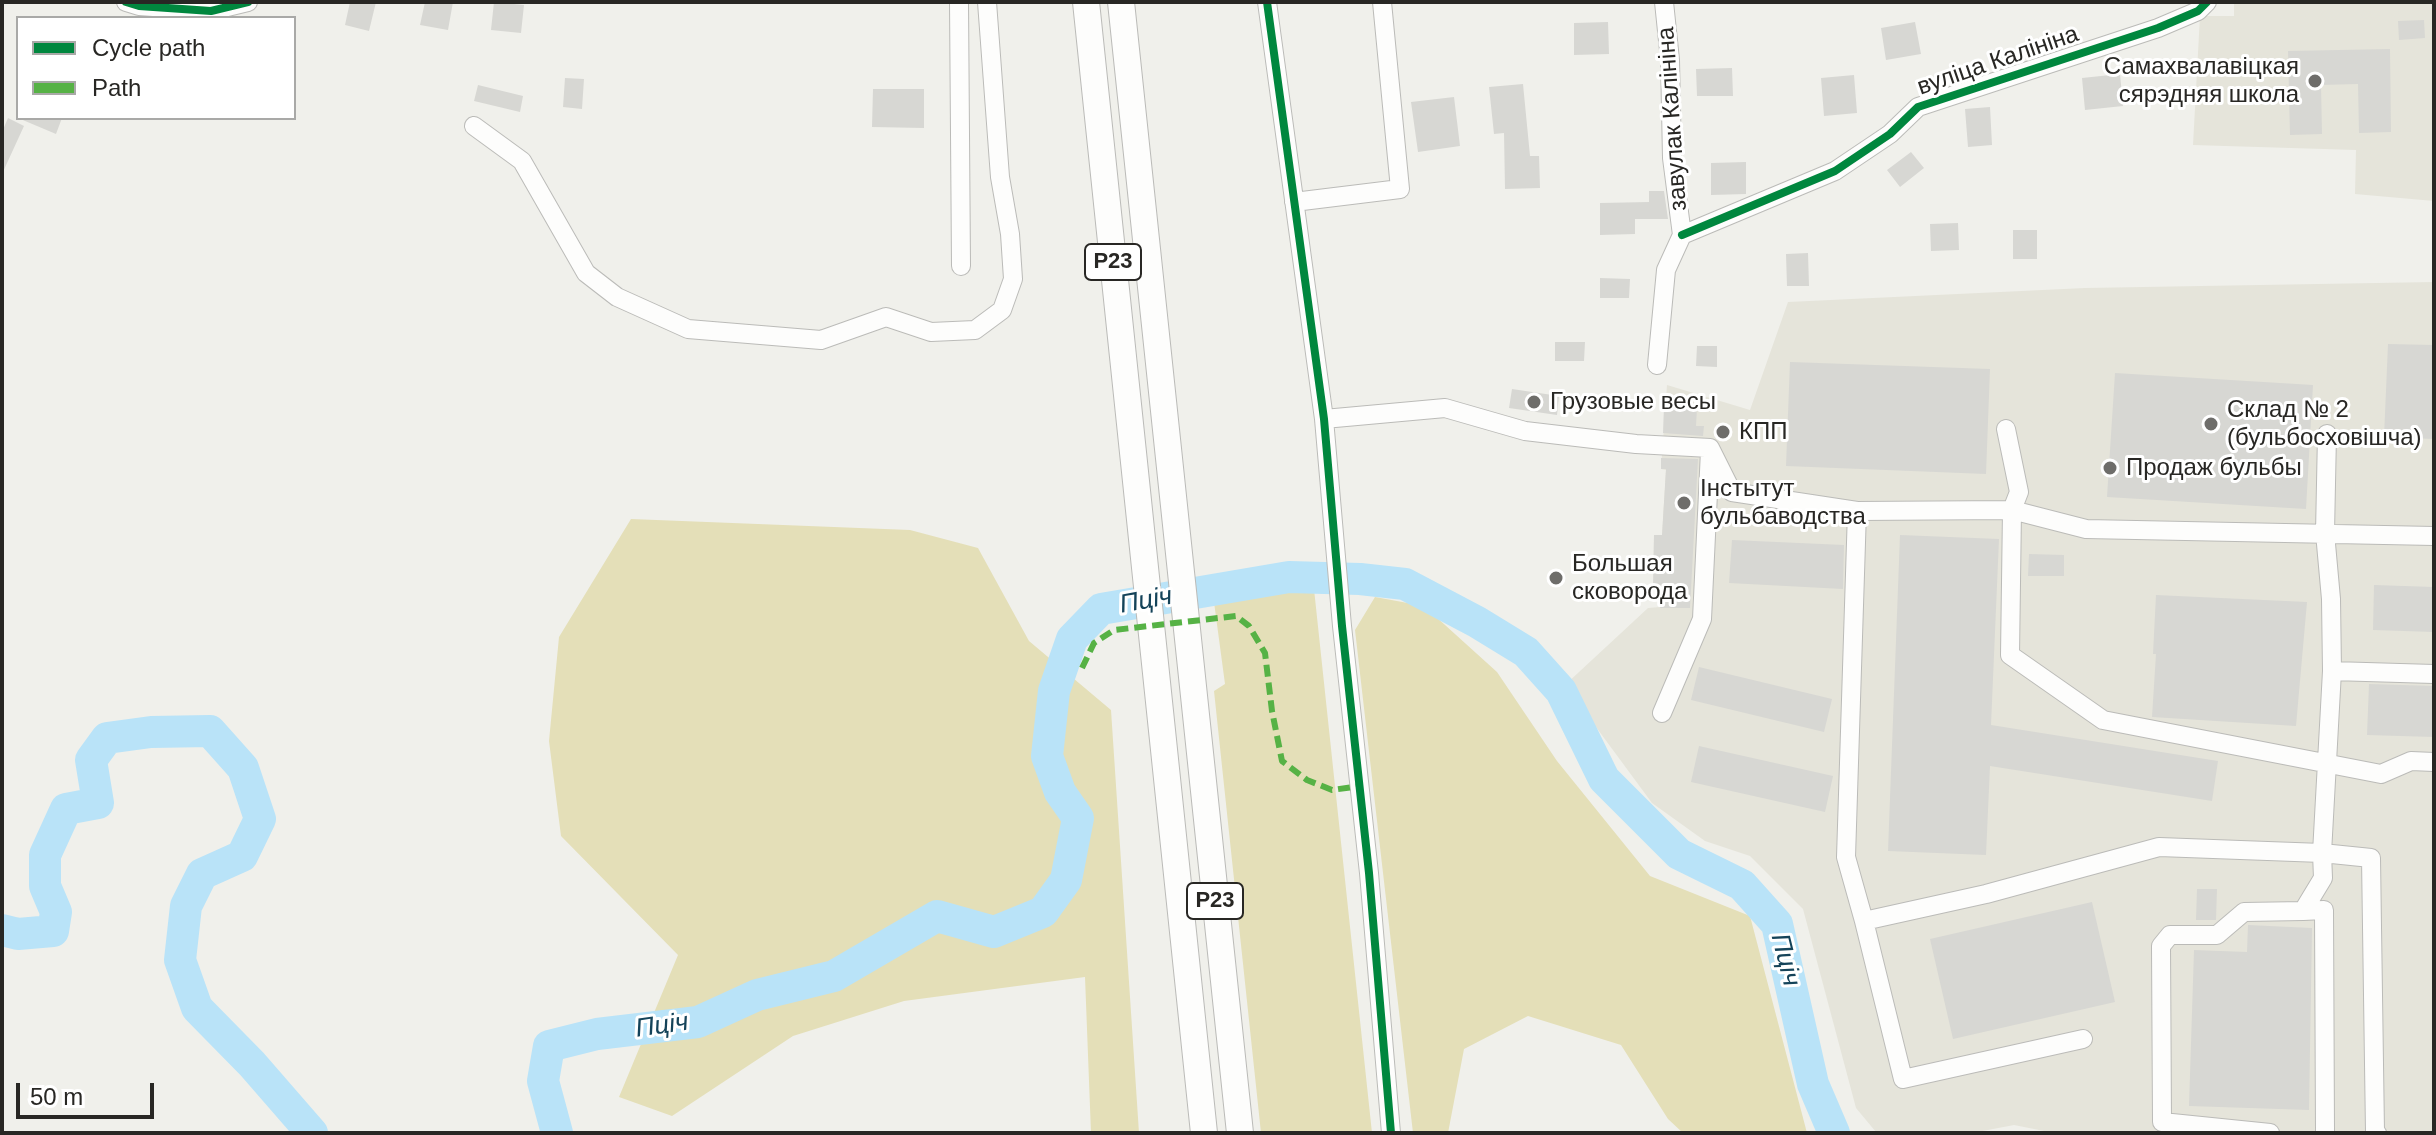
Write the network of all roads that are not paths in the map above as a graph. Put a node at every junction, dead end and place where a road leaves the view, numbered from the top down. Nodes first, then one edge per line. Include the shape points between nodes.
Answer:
1 (126, 2) edge
2 (248, 2) edge
3 (959, 2) edge
4 (987, 2) edge
5 (1086, 2) edge
6 (1121, 2) edge
7 (1267, 2) edge
8 (1382, 2) edge
9 (1664, 2) edge
10 (2207, 2) edge
11 (474, 126) dead end
12 (1294, 202) junction
13 (1682, 235) junction
14 (961, 266) dead end
15 (1657, 365) dead end
16 (1324, 419) junction
17 (2006, 429) dead end
18 (2327, 434) dead end
19 (1710, 448) junction
20 (2012, 510) junction
21 (1857, 511) junction
22 (2325, 533) junction
23 (2434, 536) edge
24 (2332, 671) junction
25 (2434, 674) edge
26 (1662, 713) dead end
27 (2434, 762) edge
28 (2329, 763) junction
29 (2322, 853) junction
30 (2303, 911) junction
31 (1864, 921) junction
32 (2083, 1039) dead end
33 (1204, 1133) edge
34 (1240, 1133) edge
35 (1391, 1133) edge
36 (2270, 1133) edge
37 (2325, 1133) edge
38 (2377, 1133) edge

1 - 2 street via 211,11
3 - 14 street
4 - 11 street via 1013,279 1002,310 975,330 931,332 886,317 821,340 688,329 617,297 586,273 522,161
5 - 33 highway, Р23
6 - 34 highway, Р23
7 - 12 street
8 - 12 street via 1400,189
9 - 13 street, завулак Калініна via 1672,158
10 - 13 street, вуліца Калініна via 2158,28 1918,107 1890,134 1835,171
12 - 16 street
13 - 15 street via 1666,270
16 - 19 street via 1445,408 1525,431
16 - 35 street
17 - 20 street via 2019,492
18 - 22 street
19 - 21 street via 1732,492
19 - 26 street via 1702,619
20 - 21 street
20 - 22 street via 2086,529
20 - 28 street via 2010,655 2103,720
21 - 31 street via 1846,857
22 - 23 street
22 - 24 street
24 - 25 street
24 - 28 street
27 - 28 street via 2411,761 2381,774
28 - 29 street
29 - 30 street via 2323,878
29 - 31 street via 2159,847
29 - 38 street via 2371,858
30 - 36 street via 2244,912 2217,935 2170,935 2161,946 2162,1122
30 - 37 street via 2324,910
31 - 32 street via 1903,1079

